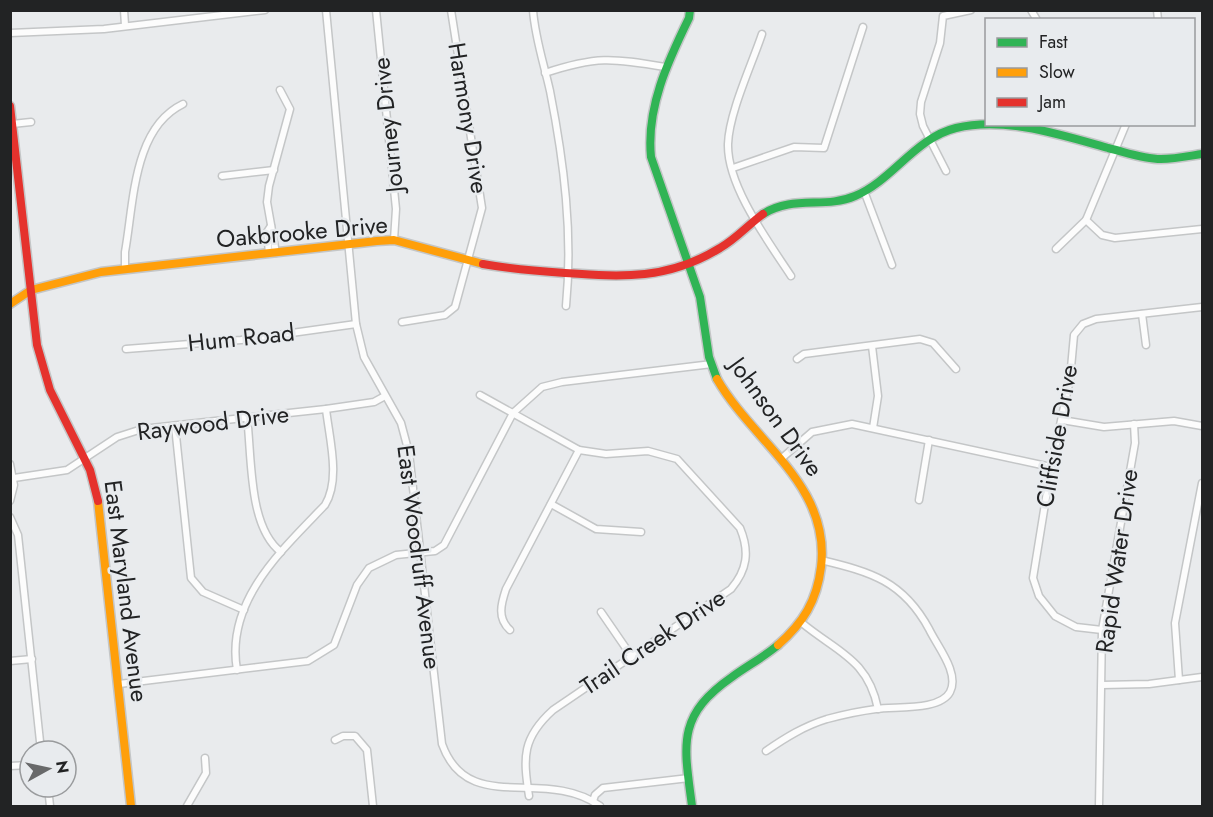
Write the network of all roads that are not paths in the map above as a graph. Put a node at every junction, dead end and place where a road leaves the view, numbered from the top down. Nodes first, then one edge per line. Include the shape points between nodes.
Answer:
1 (124, 10) edge
2 (265, 10) edge
3 (326, 10) edge
4 (376, 10) edge
5 (451, 10) edge
6 (533, 10) edge
7 (690, 10) edge
8 (971, 10) edge
9 (126, 25) junction
10 (863, 27) dead end
11 (10, 33) edge
12 (762, 34) dead end
13 (665, 67) junction
14 (545, 73) junction
15 (280, 90) dead end
16 (183, 104) dead end
17 (10, 106) edge
18 (12, 121) edge
19 (31, 122) dead end
20 (985, 126) edge
21 (1013, 126) edge
22 (1125, 126) edge
23 (930, 141) junction
24 (1116, 150) junction
25 (1203, 154) edge
26 (733, 168) junction
27 (274, 170) junction
28 (946, 171) dead end
29 (222, 176) dead end
30 (864, 191) junction
31 (1086, 220) junction
32 (754, 221) junction
33 (1203, 229) edge
34 (394, 240) junction
35 (348, 244) junction
36 (1056, 249) dead end
37 (272, 253) junction
38 (469, 260) junction
39 (687, 261) junction
40 (892, 264) dead end
41 (125, 269) junction
42 (569, 273) junction
43 (791, 276) dead end
44 (31, 290) junction
45 (10, 304) edge
46 (566, 306) dead end
47 (1203, 307) edge
48 (1142, 314) junction
49 (402, 322) dead end
50 (356, 324) junction
51 (1146, 345) dead end
52 (872, 346) junction
53 (126, 349) dead end
54 (797, 359) dead end
55 (712, 364) junction
56 (956, 369) dead end
57 (480, 395) dead end
58 (385, 396) junction
59 (326, 409) junction
60 (513, 413) junction
61 (247, 417) junction
62 (1062, 420) junction
63 (1134, 424) junction
64 (175, 426) junction
65 (1203, 426) edge
66 (873, 428) junction
67 (929, 440) junction
68 (579, 450) junction
69 (85, 459) junction
70 (782, 459) junction
71 (10, 464) edge
72 (1051, 467) junction
73 (14, 478) junction
74 (1203, 483) edge
75 (919, 500) dead end
76 (10, 501) edge
77 (551, 504) junction
78 (10, 517) edge
79 (641, 532) dead end
80 (281, 552) junction
81 (421, 553) junction
82 (821, 560) junction
83 (244, 610) junction
84 (601, 612) dead end
85 (802, 622) junction
86 (510, 630) dead end
87 (1102, 630) junction
88 (632, 657) junction
89 (32, 659) junction
90 (10, 661) edge
91 (237, 670) junction
92 (1203, 677) edge
93 (1179, 680) junction
94 (119, 684) junction
95 (1102, 685) junction
96 (878, 709) junction
97 (40, 739) edge
98 (335, 740) dead end
99 (766, 751) dead end
100 (205, 758) dead end
101 (689, 778) junction
102 (463, 784) dead end
103 (529, 796) junction
104 (519, 797) dead end
105 (593, 801) junction
106 (131, 807) edge
107 (187, 807) edge
108 (373, 807) edge
109 (600, 807) edge
110 (692, 807) edge
111 (1099, 807) edge

1 - 9 street
2 - 9 street
3 - 35 street, East Woodruff Avenue
4 - 34 street, Journey Drive via 396,209
5 - 38 street, Harmony Drive via 482,208
6 - 14 street
7 - 13 street, Johnson Drive
8 - 23 street via 947,13 942,20 940,43 921,102 920,114
9 - 11 street
10 - 26 street via 824,148 794,147
12 - 26 street via 730,128 729,158
13 - 14 street via 603,59 583,60
13 - 39 street, Johnson Drive via 650,146
14 - 42 street via 566,188
15 - 27 street via 289,104 289,116
16 - 41 street via 156,125 143,150
17 - 18 street, East Maryland Avenue
18 - 19 street
18 - 44 street, East Maryland Avenue
20 - 23 street, Oakbrooke Drive via 956,128
21 - 24 street, Oakbrooke Drive
22 - 24 street
23 - 28 street
23 - 30 street, Oakbrooke Drive
24 - 25 street, Oakbrooke Drive via 1162,159
24 - 31 street
26 - 32 street
27 - 29 street
27 - 37 street via 267,202
30 - 32 street, Oakbrooke Drive via 841,202 804,201 778,206
30 - 40 street
31 - 33 street via 1102,235 1115,238
31 - 36 street
32 - 39 street, Oakbrooke Drive via 722,247
32 - 43 street
34 - 35 street, Oakbrooke Drive
34 - 38 street, Oakbrooke Drive
35 - 37 street, Oakbrooke Drive
35 - 50 street, East Woodruff Avenue
37 - 41 street, Oakbrooke Drive
38 - 42 street, Oakbrooke Drive via 512,269
38 - 49 street, Harmony Drive via 454,307 445,315
39 - 42 street, Oakbrooke Drive via 636,277
39 - 55 street, Johnson Drive via 703,304
41 - 44 street, Oakbrooke Drive
42 - 46 street
44 - 45 street, Oakbrooke Drive
44 - 69 street, East Maryland Avenue via 43,372
47 - 48 street, Cliffside Drive
48 - 51 street
48 - 62 street, Cliffside Drive via 1096,320 1078,329
50 - 53 street, Hum Road via 241,340
50 - 58 street, East Woodruff Avenue via 364,357
52 - 54 street via 804,354
52 - 56 street via 927,340
52 - 66 street via 878,396
55 - 60 street via 562,382 542,387
55 - 70 street, Johnson Drive via 738,406
57 - 60 street, Trail Creek Drive
58 - 59 street, Raywood Drive via 374,402
58 - 81 street, East Woodruff Avenue via 401,423 409,453
59 - 61 street, Raywood Drive
59 - 80 street via 331,493 325,505
60 - 68 street, Trail Creek Drive
60 - 81 street via 444,545
61 - 64 street, Raywood Drive
61 - 80 street via 258,519 267,539
62 - 63 street via 1104,427
62 - 72 street, Cliffside Drive
63 - 65 street via 1174,421
63 - 87 street, Rapid Water Drive via 1135,443
64 - 69 street, Raywood Drive via 142,429 117,437
64 - 83 street via 191,578 203,592
66 - 67 street
66 - 70 street via 852,424 820,429
67 - 72 street
67 - 75 street
68 - 77 street
68 - 88 street, Trail Creek Drive via 606,454 648,450 677,459 740,528 746,541 746,565 731,590
69 - 73 street, Raywood Drive via 58,472
69 - 94 street, East Maryland Avenue via 101,514
70 - 82 street, Johnson Drive via 812,502 820,527
71 - 73 street
72 - 87 street, Cliffside Drive via 1033,578 1039,596 1055,616 1076,627
73 - 76 street
74 - 93 street via 1176,623
77 - 79 street via 596,529
77 - 86 street via 501,604 503,623
78 - 89 street via 18,535
80 - 83 street via 262,575
81 - 91 street via 396,555 369,568 357,585 340,633 328,650 308,661
81 - 102 street, East Woodruff Avenue via 442,744 446,761
82 - 85 street, Johnson Drive via 819,587
82 - 96 street via 867,571 886,581 924,620 951,671 952,690 942,700 907,708
83 - 91 street via 235,639
84 - 88 street
85 - 96 street via 861,667 875,690
85 - 101 street, Johnson Drive via 781,644 716,689 700,705 690,723
87 - 95 street, Rapid Water Drive
88 - 103 street, Trail Creek Drive via 553,710 533,731 525,753
89 - 90 street
89 - 97 street
91 - 94 street
92 - 93 street
93 - 95 street
94 - 106 street, East Maryland Avenue
95 - 111 street, Rapid Water Drive
96 - 99 street via 827,719
98 - 108 street via 355,736 367,750
100 - 107 street via 207,773
101 - 105 street via 603,788
101 - 110 street, Johnson Drive
103 - 104 street
103 - 105 street via 573,794
105 - 109 street

